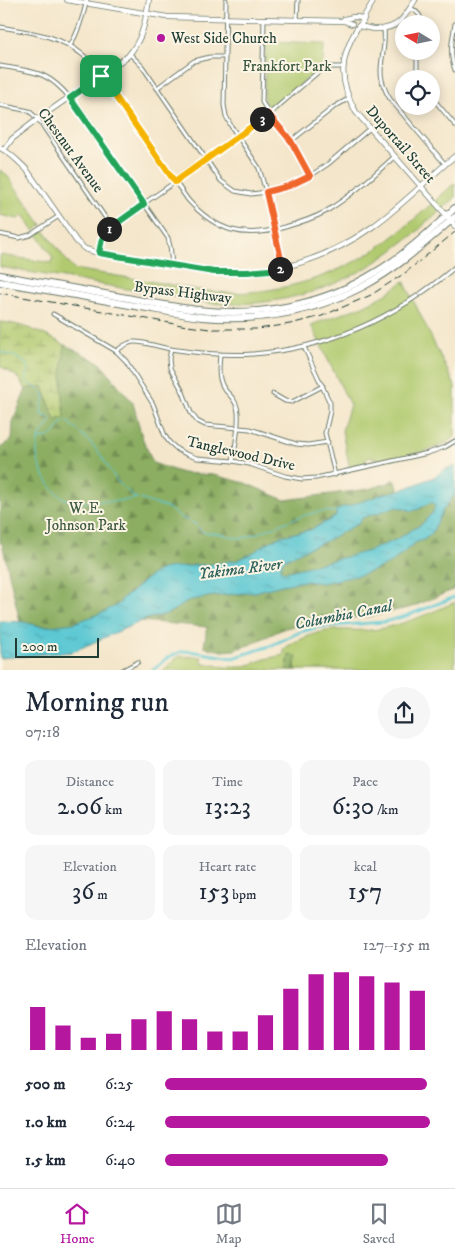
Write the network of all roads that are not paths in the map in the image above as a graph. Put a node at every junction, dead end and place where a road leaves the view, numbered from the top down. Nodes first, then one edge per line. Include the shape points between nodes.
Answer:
1 (67, 0) edge
2 (149, 0) edge
3 (226, 0) edge
4 (298, 0) edge
5 (373, 0) edge
6 (415, 0) edge
7 (86, 2) edge
8 (411, 8) junction
9 (147, 14) junction
10 (420, 15) edge
11 (356, 17) junction
12 (226, 18) junction
13 (264, 19) junction
14 (297, 20) junction
15 (335, 21) junction
16 (363, 21) junction
17 (353, 24) junction
18 (455, 24) edge
19 (359, 26) junction
20 (0, 27) edge
21 (381, 29) junction
22 (350, 42) junction
23 (70, 46) junction
24 (130, 54) junction
25 (225, 57) junction
26 (0, 66) edge
27 (343, 67) junction
28 (455, 70) edge
29 (101, 76) junction
30 (156, 88) junction
31 (70, 98) junction
32 (348, 99) junction
33 (0, 105) edge
34 (440, 107) edge
35 (268, 114) junction
36 (38, 119) junction
37 (455, 125) edge
38 (370, 128) junction
39 (238, 137) junction
40 (291, 141) junction
41 (2, 149) edge
42 (455, 156) edge
43 (394, 157) junction
44 (207, 160) junction
45 (445, 164) junction
46 (310, 176) junction
47 (175, 182) junction
48 (421, 187) junction
49 (266, 192) junction
50 (144, 204) junction
51 (455, 208) edge
52 (58, 216) junction
53 (452, 220) edge
54 (111, 226) junction
55 (275, 230) junction
56 (0, 234) edge
57 (99, 253) junction
58 (171, 266) junction
59 (455, 267) edge
60 (283, 268) junction
61 (0, 275) edge
62 (0, 282) edge
63 (52, 314) dead end
64 (304, 347) junction
65 (171, 349) junction
66 (116, 351) junction
67 (220, 354) junction
68 (323, 386) junction
69 (273, 394) dead end
70 (237, 427) junction
71 (455, 441) edge
72 (328, 442) junction
73 (233, 461) junction
74 (335, 475) junction
75 (138, 662) dead end
76 (121, 670) edge

1 - 7 street
2 - 9 street
3 - 12 street
4 - 14 street
5 - 11 street
5 - 16 street
6 - 8 street
7 - 9 street
7 - 23 street
8 - 10 street
8 - 21 street via 394,26
9 - 12 street
9 - 24 street via 141,36
11 - 15 street
11 - 16 street
11 - 17 street
12 - 13 street
12 - 25 street
13 - 14 street
13 - 35 street via 262,102
14 - 15 street
15 - 17 street
16 - 19 street
16 - 21 street
17 - 19 street
17 - 22 street, Duportail Street
18 - 28 street via 451,45
19 - 21 street
19 - 22 street, Duportail Street
20 - 23 street via 46,36
21 - 45 street via 385,36 380,72 386,93
22 - 27 street, Duportail Street
23 - 29 street via 85,56
24 - 29 street
24 - 30 street
25 - 30 street via 194,61
25 - 39 street via 224,105 226,116
26 - 31 street via 49,78
27 - 32 street, Duportail Street
27 - 35 street via 318,72
29 - 31 street
29 - 47 street
30 - 44 street
31 - 36 street
31 - 50 street
32 - 38 street, Duportail Street
32 - 40 street
33 - 36 street, Chestnut Avenue via 29,111
34 - 37 street
35 - 39 street
35 - 40 street
36 - 41 street
36 - 54 street, Chestnut Avenue
38 - 43 street, Duportail Street
38 - 46 street
39 - 44 street
39 - 49 street via 259,168
40 - 46 street
41 - 52 street via 27,170
42 - 45 street
43 - 48 street, Duportail Street
43 - 55 street via 325,212
44 - 47 street
44 - 49 street via 221,180 235,191
45 - 48 street
46 - 49 street
47 - 50 street
47 - 55 street via 211,222 237,232
48 - 53 street, Duportail Street
48 - 60 street via 372,227 342,246
49 - 55 street
50 - 54 street
50 - 58 street via 168,238
51 - 53 highway, Bypass Highway
52 - 56 street via 30,236 19,238
52 - 57 street via 81,246
53 - 61 highway, Bypass Highway via 348,287 321,298 262,311 196,310
53 - 62 highway, Bypass Highway via 400,264 349,294 321,305 269,316 201,317
54 - 57 street via 102,239
55 - 60 street
57 - 58 street
58 - 60 street via 214,272
59 - 64 street via 395,311 363,327
63 - 66 street, Tanglewood Drive
64 - 67 street via 252,354
64 - 68 street
65 - 66 street via 135,342
65 - 67 street
65 - 70 street via 170,368 197,421 205,425
66 - 73 street, Tanglewood Drive via 153,404 169,442 190,456
67 - 70 street via 220,381 237,405
68 - 69 street via 292,402
68 - 72 street via 330,403 326,432
70 - 72 street via 296,444
70 - 73 street
71 - 74 street, Tanglewood Drive via 433,452
72 - 74 street
73 - 74 street, Tanglewood Drive via 285,476 316,478
75 - 76 street

